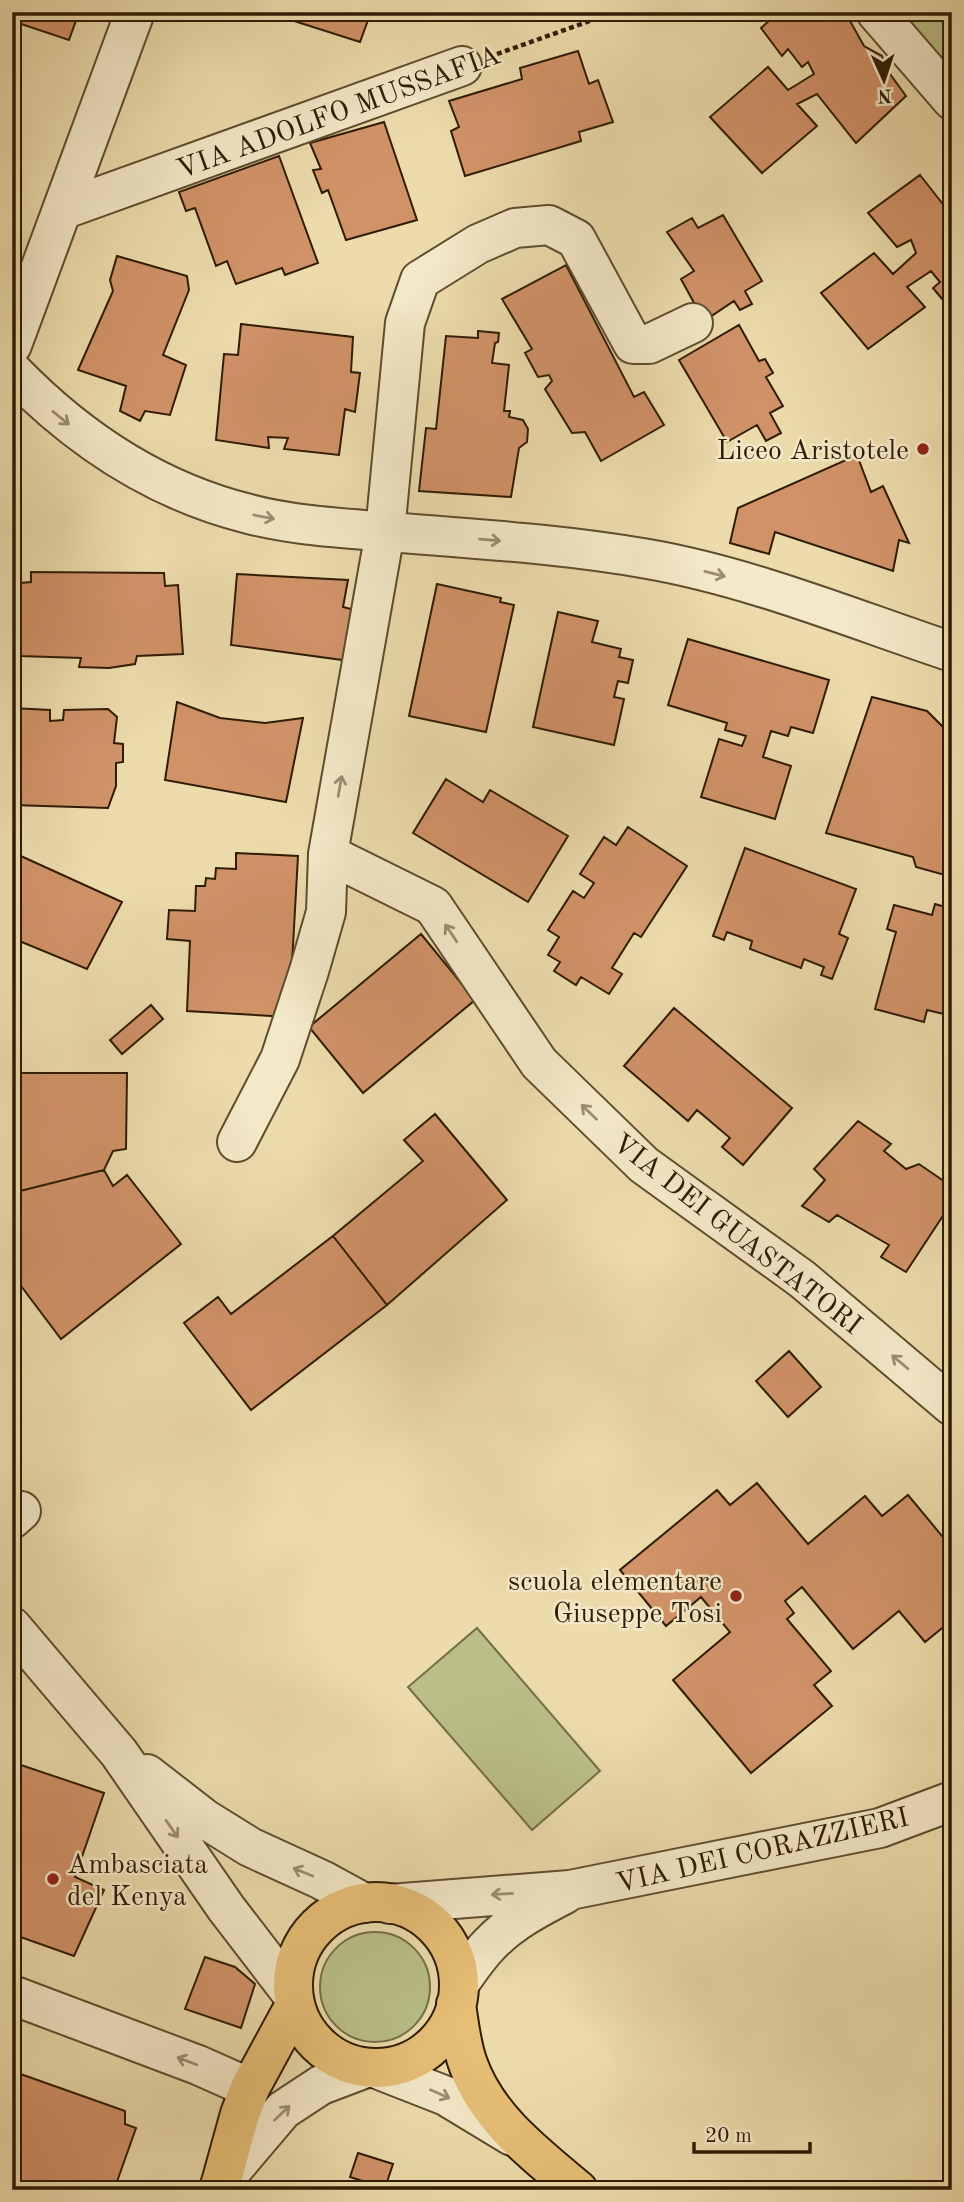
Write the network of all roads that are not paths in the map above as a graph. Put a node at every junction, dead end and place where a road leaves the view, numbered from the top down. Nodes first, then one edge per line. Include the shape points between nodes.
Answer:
1 (135, 12) edge
2 (876, 12) edge
3 (462, 66) road end
4 (952, 100) edge
5 (62, 210) junction
6 (693, 323) dead end
7 (12, 345) edge
8 (12, 371) edge
9 (385, 532) junction
10 (952, 652) edge
11 (328, 854) junction
12 (237, 1142) dead end
13 (952, 1406) edge
14 (12, 1627) edge
15 (119, 1753) junction
16 (952, 1801) edge
17 (570, 1890) junction
18 (377, 1903) junction
19 (458, 1994) junction
20 (12, 1995) edge
21 (294, 1999) junction
22 (371, 2068) junction
23 (250, 2088) junction
24 (519, 2140) junction
25 (220, 2186) edge
26 (575, 2189) edge

1 - 5 street
2 - 4 street
3 - 5 street, VIA ADOLFO MUSSAFIA
5 - 7 street
6 - 9 street via 649,344 633,344 576,239 549,225 515,228 478,244 420,280 405,323
8 -> 9 street via 77,431 160,482 258,516
9 -> 10 street via 649,559 730,578
11 -> 9 street
11 - 12 street via 326,912 309,971 280,1059
13 -> 11 street, VIA DEI GUASTATORI via 802,1279 644,1165 539,1063 433,906
14 - 15 street
18 -> 15 street via 250,1847
15 -> 21 street
16 - 17 street, VIA DEI CORAZZIERI via 880,1828
17 -> 18 street, VIA DEI CORAZZIERI
17 - 19 street, VIA DEI CORAZZIERI via 505,1930 489,1945
18 - 19 main road via 409,1909 436,1928 453,1954
18 - 21 main road via 341,1909 314,1930 297,1960
19 - 22 main road via 447,2026 428,2049 406,2062
19 - 24 main road via 471,2072
23 -> 20 street
21 - 22 main road via 304,2026 318,2045 337,2058
21 - 23 main road
22 -> 24 street via 446,2096
25 -> 22 street via 283,2110 321,2085
23 - 25 main road
24 - 26 main road

